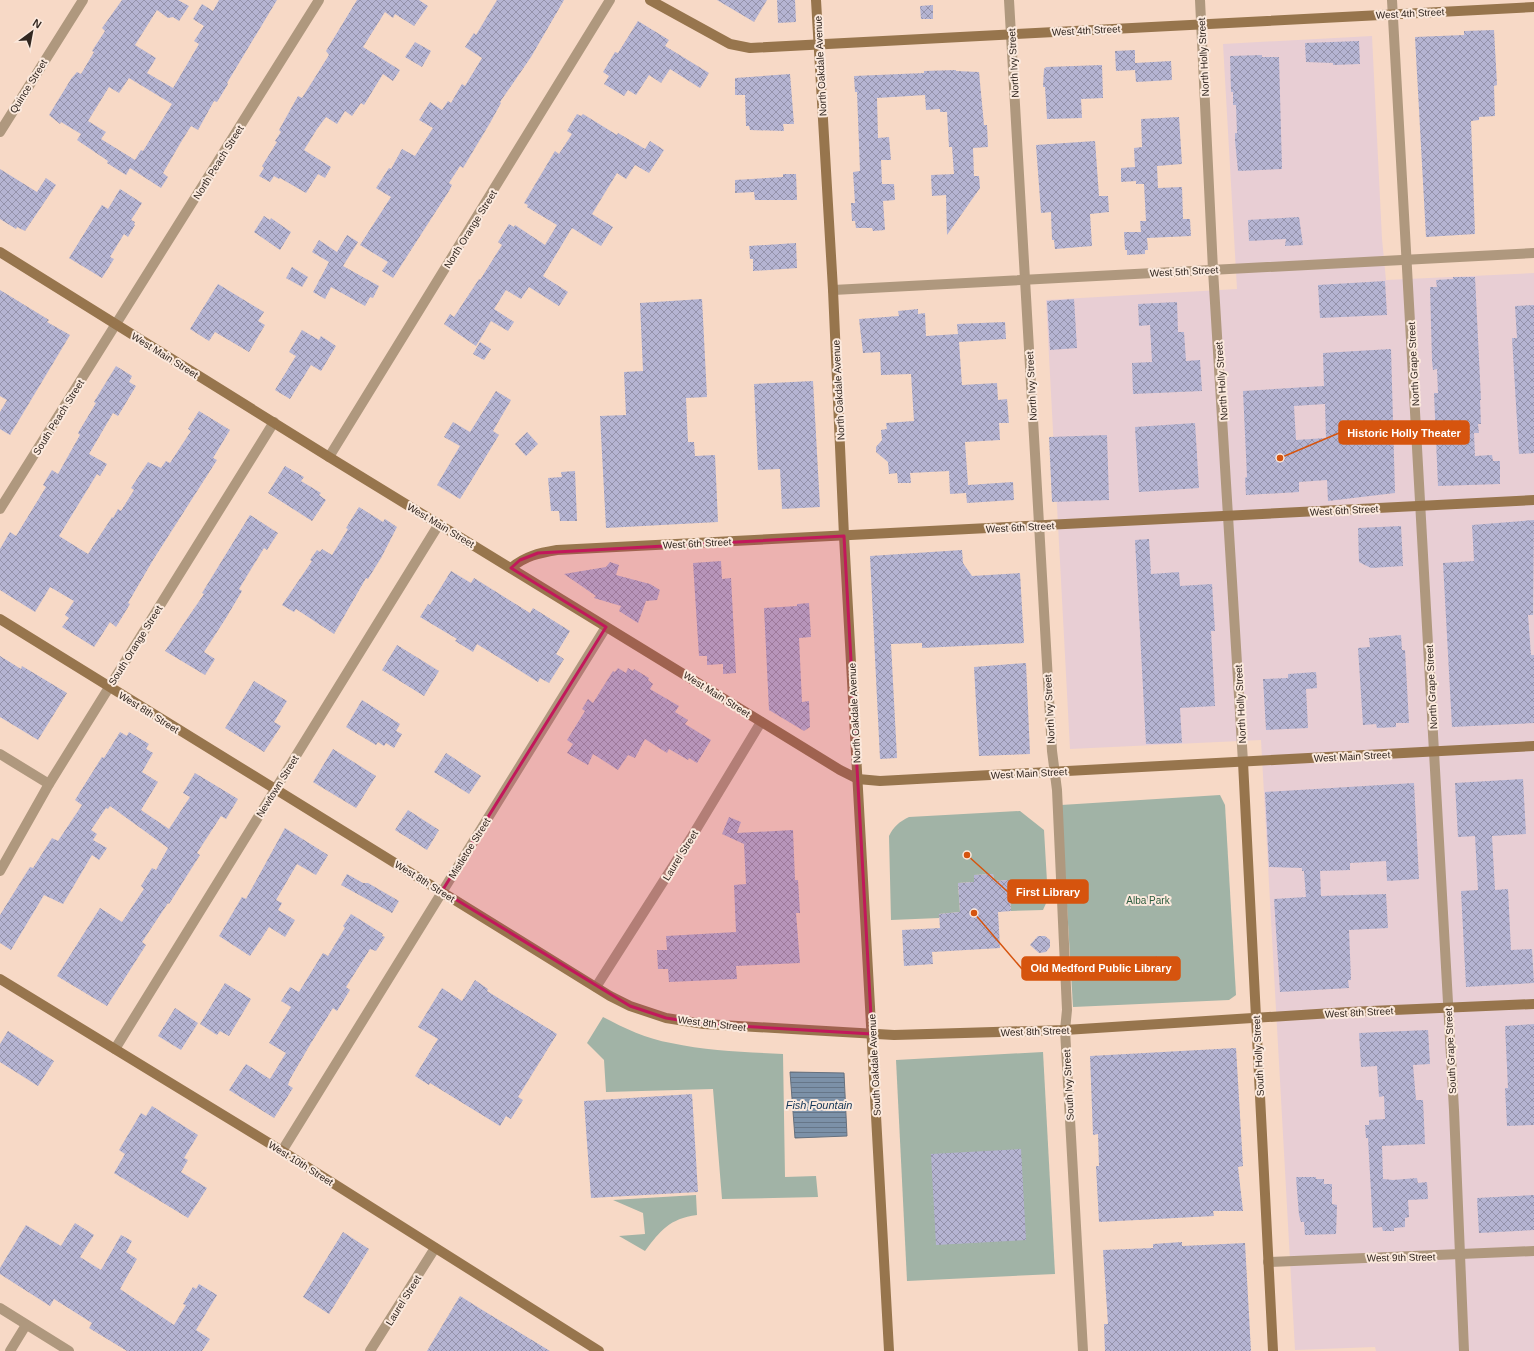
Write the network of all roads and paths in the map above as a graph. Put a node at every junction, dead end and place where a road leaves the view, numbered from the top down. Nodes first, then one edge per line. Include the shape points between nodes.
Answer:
1 (83, 0) edge
2 (319, 0) edge
3 (610, 0) edge
4 (650, 0) edge
5 (816, 0) edge
6 (1009, 0) edge
7 (1200, 0) edge
8 (1392, 0) edge
9 (1534, 6) edge
10 (1393, 14) junction
11 (1202, 24) junction
12 (1011, 34) junction
13 (819, 44) junction
14 (0, 132) edge
15 (0, 252) edge
16 (1534, 253) edge
17 (1407, 260) junction
18 (1213, 270) junction
19 (1025, 280) junction
20 (833, 290) junction
21 (116, 325) junction
22 (274, 422) junction
23 (329, 457) junction
24 (1534, 500) edge
25 (1420, 506) junction
26 (0, 508) edge
27 (1229, 516) junction
28 (439, 524) junction
29 (1038, 526) junction
30 (844, 536) junction
31 (511, 568) junction
32 (0, 619) edge
33 (606, 626) junction
34 (110, 687) junction
35 (761, 722) junction
36 (1534, 746) edge
37 (1434, 751) junction
38 (0, 754) edge
39 (1243, 762) junction
40 (1054, 772) junction
41 (858, 779) junction
42 (49, 784) junction
43 (275, 789) junction
44 (0, 871) edge
45 (442, 891) junction
46 (0, 979) edge
47 (596, 987) junction
48 (1534, 1004) edge
49 (1448, 1008) junction
50 (1256, 1019) junction
51 (1065, 1030) junction
52 (872, 1034) junction
53 (115, 1049) junction
54 (282, 1151) junction
55 (435, 1248) junction
56 (1534, 1252) edge
57 (1460, 1256) junction
58 (1268, 1262) junction
59 (0, 1308) edge
60 (26, 1325) junction
61 (10, 1351) edge
62 (69, 1351) edge
63 (370, 1351) edge
64 (599, 1351) edge
65 (889, 1351) edge
66 (1083, 1351) edge
67 (1273, 1351) edge
68 (1464, 1351) edge

1 - 14 street, Quince Street
2 - 21 street, North Peach Street
3 - 23 street, North Orange Street
4 - 13 street, West 4th Street via 730,44 750,48
5 - 13 street, North Oakdale Avenue
6 - 12 street, North Ivy Street
7 - 11 street, North Holly Street
8 - 10 street, North Grape Street
9 - 10 street, West 4th Street
10 - 11 street, West 4th Street
10 - 17 street, North Grape Street
11 - 12 street, West 4th Street
11 - 18 street, North Holly Street
12 - 13 street, West 4th Street
12 - 19 street, North Ivy Street
13 - 20 street, North Oakdale Avenue
15 - 21 street, West Main Street
16 - 17 street, West 5th Street
17 - 18 street, West 5th Street
17 - 25 street, North Grape Street
18 - 19 street, West 5th Street
18 - 27 street, North Holly Street
19 - 20 street, West 5th Street
19 - 29 street, North Ivy Street
20 - 30 street, North Oakdale Avenue
21 - 22 street, West Main Street
21 - 26 street, South Peach Street
22 - 23 street, West Main Street
22 - 34 street, South Orange Street
23 - 28 street, West Main Street
24 - 25 street, West 6th Street
25 - 27 street, West 6th Street
25 - 37 street, North Grape Street
27 - 29 street, West 6th Street
27 - 39 street, North Holly Street
28 - 31 street, West Main Street
28 - 43 street, Newtown Street
29 - 30 street, West 6th Street
29 - 40 street, North Ivy Street
30 - 31 street, West 6th Street via 557,550 538,553 520,560
30 - 41 street, North Oakdale Avenue
31 - 33 street, West Main Street
32 - 34 street, West 8th Street
33 - 35 street, West Main Street
33 - 45 street, Mistletoe Street
34 - 42 street, South Orange Street
34 - 43 street, West 8th Street
35 - 41 street, West Main Street
35 - 47 street, Laurel Street via 692,838
36 - 37 street, West Main Street
37 - 39 street, West Main Street
37 - 49 street, South Grape Street
38 - 42 street
39 - 40 street, West Main Street
39 - 50 street, South Holly Street
40 - 41 street, West Main Street via 880,781
40 - 51 street, South Ivy Street via 1066,1002
41 - 52 street, South Oakdale Avenue
42 - 44 street, South Orange Street
43 - 45 street, West 8th Street
43 - 53 street, Newtown Street
45 - 47 street, West 8th Street
45 - 54 street, Mistletoe Street
46 - 53 street, West 10th Street
47 - 52 street, West 8th Street via 630,1006 666,1018 736,1027
48 - 49 street, West 8th Street
49 - 50 street, West 8th Street
49 - 57 street, South Grape Street
50 - 51 street, West 8th Street
50 - 58 street, South Holly Street
51 - 52 street, West 8th Street
51 - 66 street, South Ivy Street
52 - 65 street, South Oakdale Avenue
53 - 54 street, West 10th Street
54 - 55 street, West 10th Street
55 - 63 street, Laurel Street
55 - 64 street, West 10th Street
56 - 57 street, West 9th Street
57 - 58 street, West 9th Street
57 - 68 street, South Grape Street
58 - 67 street, South Holly Street
59 - 60 street
60 - 61 street
60 - 62 street

